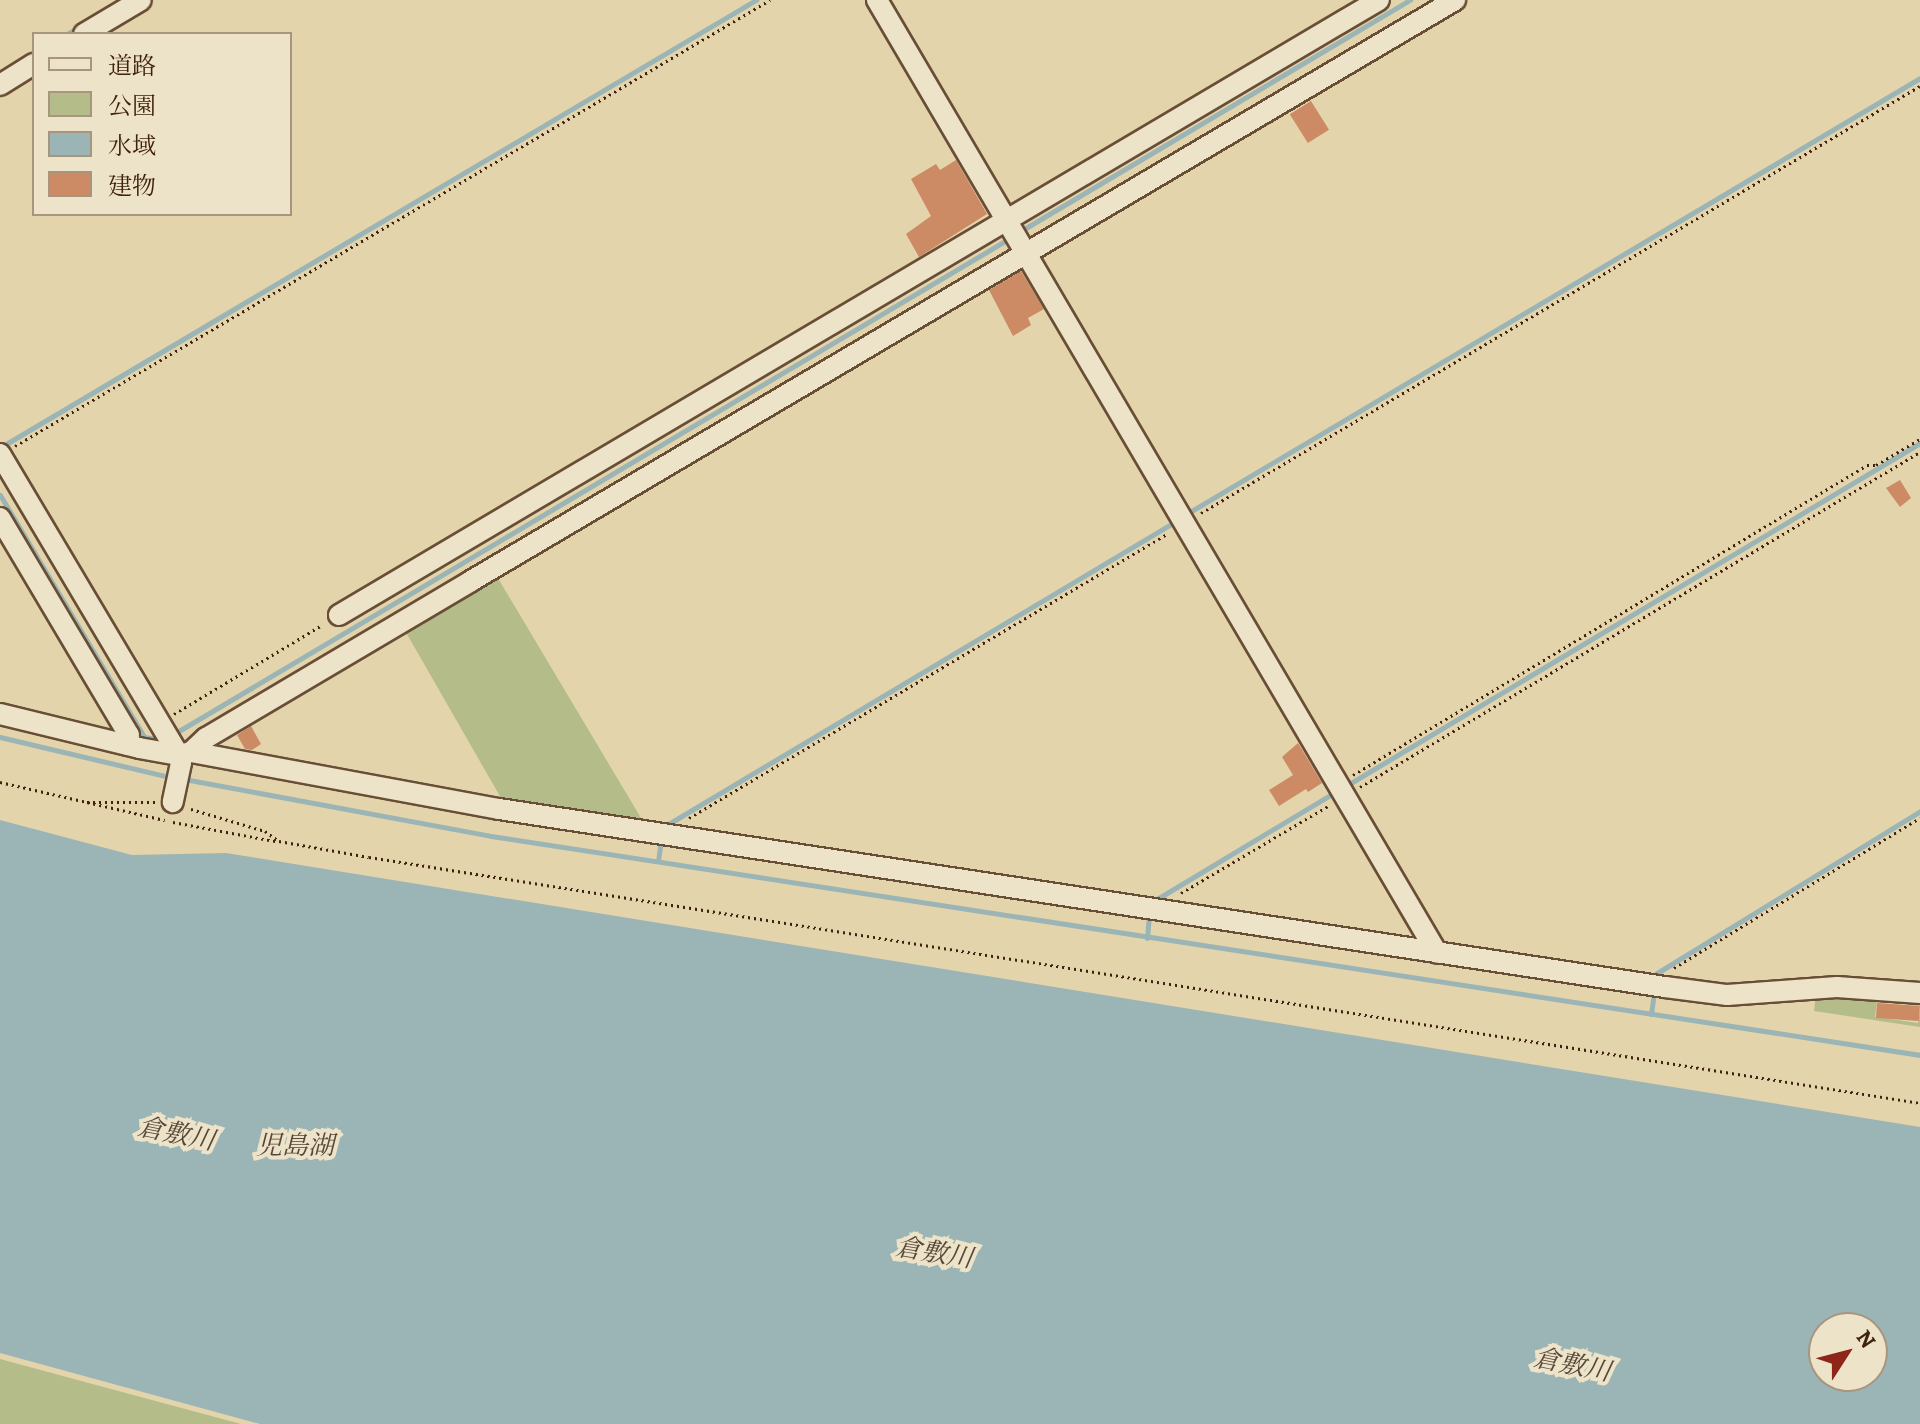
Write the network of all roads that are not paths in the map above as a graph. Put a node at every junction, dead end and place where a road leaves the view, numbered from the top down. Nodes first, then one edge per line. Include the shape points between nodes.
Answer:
1 (141, 0) edge
2 (877, 0) edge
3 (1379, 0) edge
4 (1455, 0) edge
5 (87, 32) edge
6 (32, 65) edge
7 (0, 85) edge
8 (1017, 235) junction
9 (0, 454) edge
10 (0, 518) edge
11 (339, 615) road end
12 (0, 714) edge
13 (163, 745) junction
14 (174, 797) road end
15 (1437, 953) junction
16 (1920, 993) edge

1 - 5 street
2 - 8 street
3 - 8 street
4 - 8 street
6 - 7 street
8 - 11 street
8 - 13 street via 206,738
8 - 15 street
9 - 13 street
10 - 13 street via 129,735
12 - 13 street
13 - 14 street
13 - 15 street via 499,809
15 - 16 street via 1727,995 1837,987

